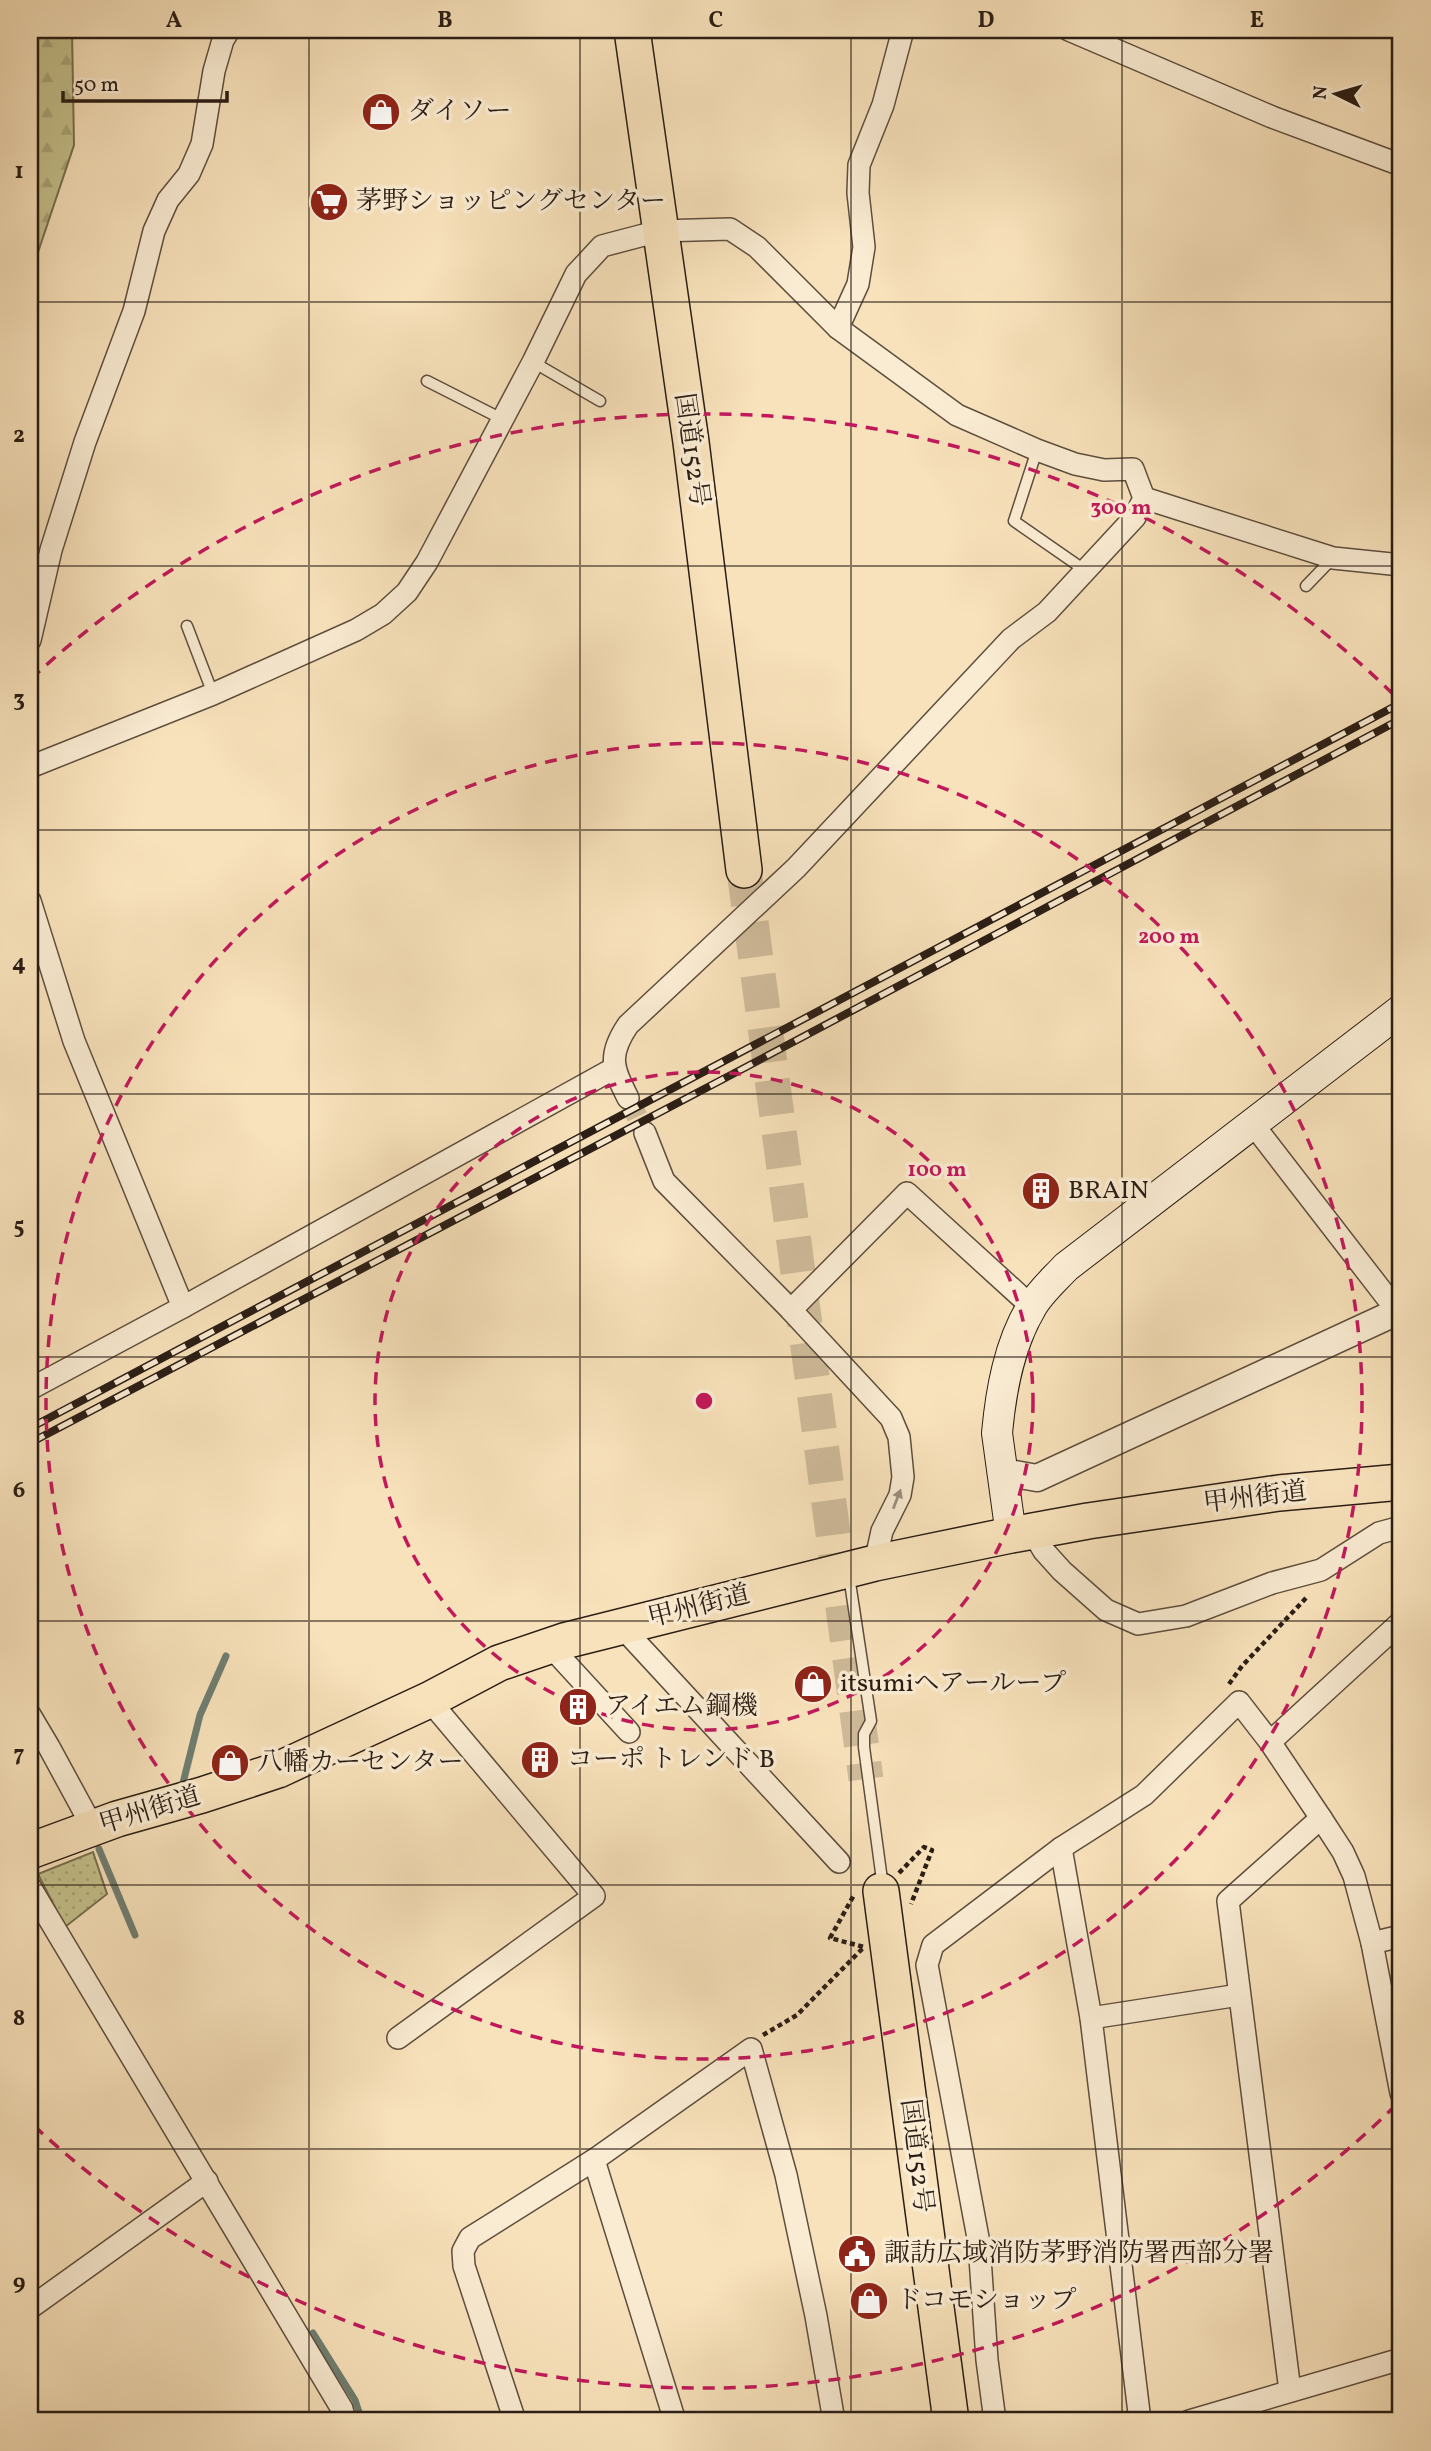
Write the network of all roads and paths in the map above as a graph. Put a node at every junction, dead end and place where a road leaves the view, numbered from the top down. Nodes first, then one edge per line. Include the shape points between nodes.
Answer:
1 (229, 30) edge
2 (903, 30) edge
3 (1069, 30) edge
4 (632, 49) edge
5 (1401, 165) edge
6 (659, 231) junction
7 (838, 328) junction
8 (533, 362) junction
9 (427, 381) dead end
10 (600, 401) dead end
11 (502, 419) junction
12 (1037, 450) junction
13 (1144, 498) junction
14 (1333, 558) junction
15 (1401, 565) edge
16 (1086, 571) junction
17 (1306, 586) dead end
18 (187, 626) dead end
19 (30, 640) edge
20 (213, 694) junction
21 (30, 767) edge
22 (744, 870) tunnel mouth
23 (30, 901) edge
24 (1401, 1010) edge
25 (613, 1069) junction
26 (628, 1098) tunnel mouth
27 (1252, 1123) junction
28 (645, 1133) tunnel mouth
29 (1031, 1306) junction
30 (183, 1307) junction
31 (791, 1310) junction
32 (1399, 1311) edge
33 (30, 1388) edge
34 (1003, 1472) junction
35 (1401, 1482) edge
36 (1401, 1527) edge
37 (1021, 1533) junction
38 (862, 1566) junction
39 (1306, 1598) dead end
40 (1401, 1622) edge
41 (621, 1626) junction
42 (550, 1646) junction
43 (1222, 1693) dead end
44 (429, 1700) junction
45 (30, 1716) edge
46 (629, 1732) dead end
47 (1270, 1742) junction
48 (1321, 1818) junction
49 (93, 1828) junction
50 (1062, 1848) junction
51 (30, 1852) edge
52 (839, 1862) dead end
53 (30, 1887) edge
54 (891, 1892) junction
55 (1401, 1936) edge
56 (1372, 1943) junction
57 (1239, 1995) junction
58 (1091, 2018) junction
59 (398, 2038) dead end
60 (751, 2049) junction
61 (1401, 2093) edge
62 (594, 2160) junction
63 (207, 2182) junction
64 (30, 2308) edge
65 (1401, 2359) edge
66 (1290, 2391) junction
67 (345, 2421) edge
68 (515, 2421) edge
69 (675, 2421) edge
70 (834, 2421) edge
71 (951, 2421) edge
72 (995, 2421) edge
73 (1140, 2421) edge
74 (1189, 2421) edge

1 - 19 street via 214,71 202,144 154,231 134,311 51,550
2 - 7 street via 883,105 859,165 864,247 858,284
3 - 5 street via 1272,117
4 - 6 highway, 国道152号
6 - 7 street via 730,229 757,247
6 - 8 street via 602,246 576,274
6 - 22 highway, 国道152号 via 691,442
7 - 12 street via 957,415
8 - 10 lane
8 - 11 street
9 - 11 lane
11 - 20 street via 407,593 356,630
12 - 13 street via 1104,470 1133,469
12 - 16 lane via 1014,521
13 - 14 street
13 - 16 street via 1135,517
14 - 15 street
14 - 17 lane
16 - 25 street via 1047,612 1011,639 796,868 628,1025 618,1039
18 - 20 lane
20 - 21 street
23 - 30 street via 74,1041
24 - 27 main road
25 - 26 street
25 - 30 street
27 - 29 main road via 1066,1267
27 - 32 street
28 - 31 street via 664,1181
29 - 31 street via 907,1193
29 - 34 main road via 1005,1379 997,1433
30 - 33 street
38 -> 31 street via 900,1495 899,1437 891,1418
32 - 34 street via 1037,1478
34 - 37 main road
35 - 37 highway, 甲州街道 via 1279,1493
36 - 37 street via 1379,1533 1321,1570 1186,1616 1138,1624 1106,1610
37 - 38 highway, 甲州街道
38 - 41 highway, 甲州街道
38 - 54 lane via 871,1721 864,1746
39 - 43 path via 1242,1665
40 - 47 street
41 - 42 highway, 甲州街道
41 - 52 street
42 - 44 highway, 甲州街道 via 499,1663
42 - 46 street
44 - 49 highway, 甲州街道 via 278,1770
44 - 59 street via 594,1896
45 - 49 street
47 - 48 street
47 - 50 street via 1239,1702 1144,1795
48 - 56 street via 1354,1876
48 - 57 street via 1228,1901
49 - 51 highway, 甲州街道
50 - 58 street
50 - 72 street via 933,1945 927,1965 979,2242
53 - 63 street
54 - 54 path via 894,1877 924,1847 932,1850
54 - 60 path via 861,1883 830,1938 864,1947 797,2015 760,2037
54 - 71 highway, 国道152号
55 - 56 street
56 - 61 street
57 - 58 street
57 - 66 street
58 - 73 street
60 - 62 street
60 - 70 street via 786,2175
62 - 68 street via 470,2238 463,2251
62 - 69 street
63 - 64 street
63 - 67 street
65 - 66 street
66 - 74 street

